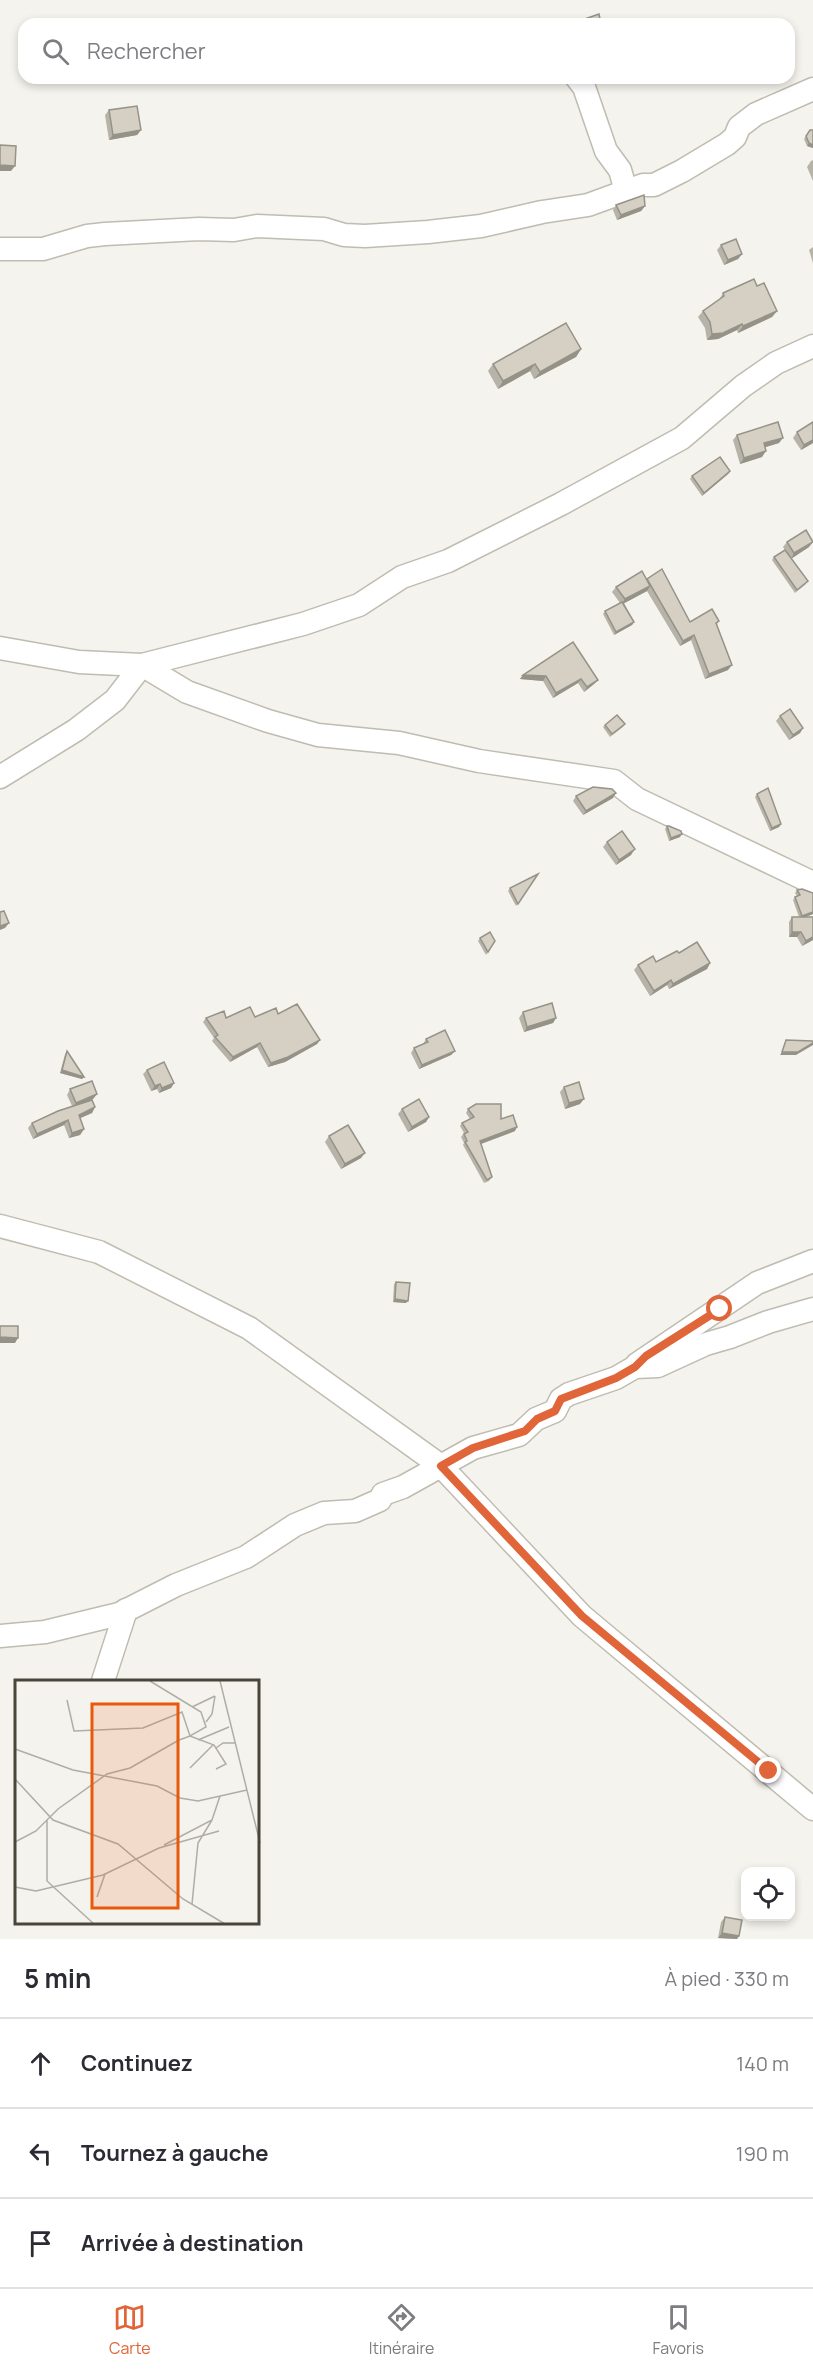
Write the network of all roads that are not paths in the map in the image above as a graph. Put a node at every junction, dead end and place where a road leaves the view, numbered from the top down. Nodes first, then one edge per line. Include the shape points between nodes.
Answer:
1 (582, 84) edge
2 (813, 89) edge
3 (626, 191) junction
4 (0, 249) edge
5 (813, 346) edge
6 (0, 648) edge
7 (142, 665) junction
8 (0, 777) edge
9 (813, 883) edge
10 (0, 1226) edge
11 (813, 1261) edge
12 (813, 1309) edge
13 (635, 1367) junction
14 (441, 1466) junction
15 (126, 1610) junction
16 (0, 1636) edge
17 (103, 1680) edge
18 (813, 1809) edge

1 - 3 street via 606,151 620,170
2 - 3 street via 756,114 739,127 727,144 682,171 654,185
3 - 4 street via 588,205 428,232 365,236 324,229 257,226 105,234 43,249
5 - 7 street via 760,374 682,438 448,561 402,578 359,605 303,624
6 - 7 street via 79,662
7 - 8 street via 115,700 76,730
7 - 9 street via 187,692 318,735 399,743 614,781 637,799
10 - 14 street via 99,1252 249,1328
11 - 13 street via 757,1283
12 - 13 street via 706,1344 658,1366
13 - 14 street via 561,1399 555,1411 537,1419 519,1435 473,1448
14 - 15 street via 355,1511 324,1513 295,1525 229,1565
14 - 18 street via 582,1616
15 - 16 street via 45,1632
15 - 17 street

